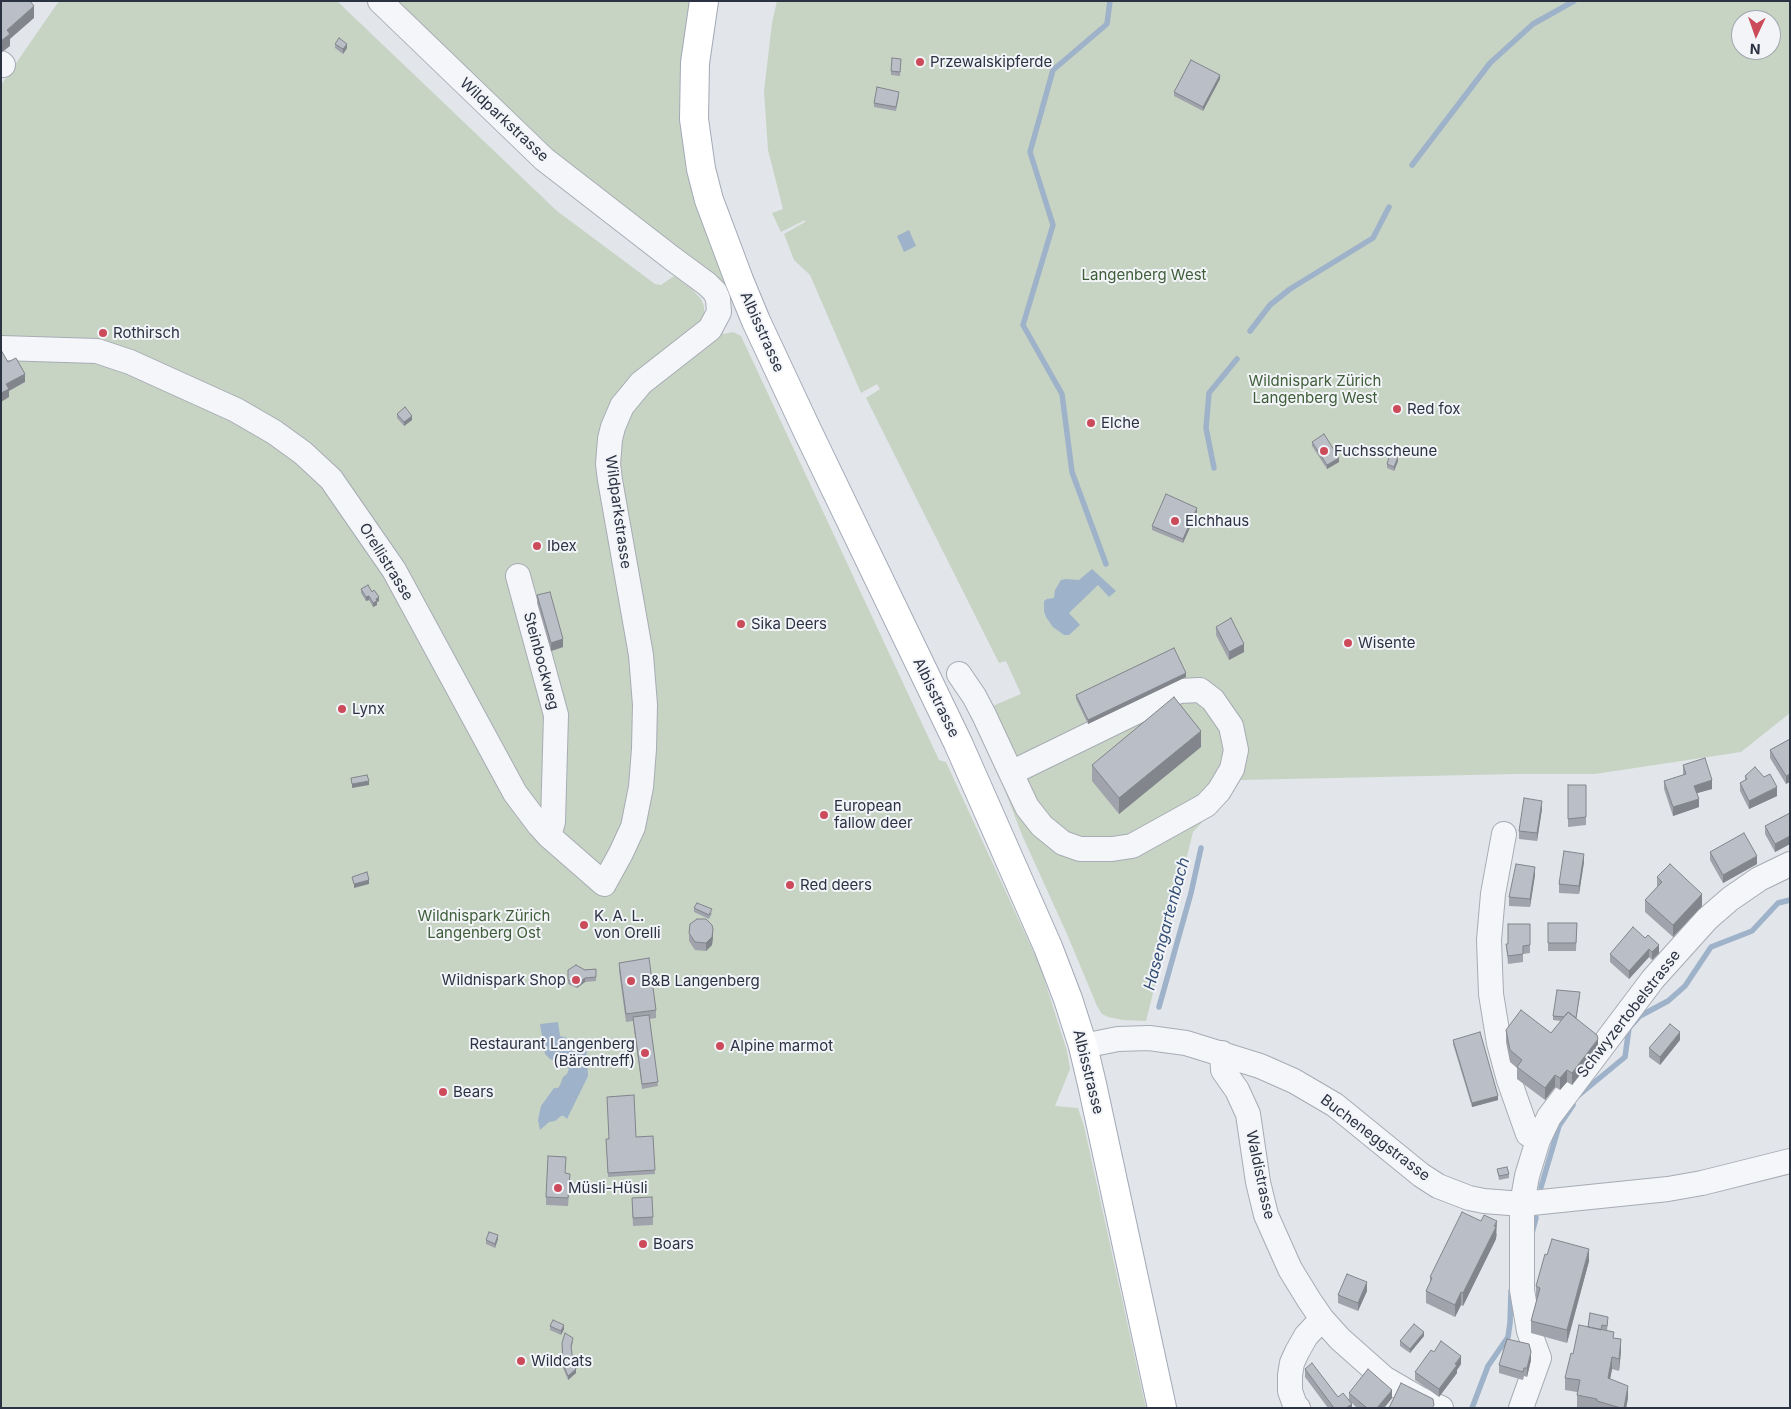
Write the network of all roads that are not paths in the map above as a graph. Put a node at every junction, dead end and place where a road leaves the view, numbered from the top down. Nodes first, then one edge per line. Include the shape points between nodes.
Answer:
1 (380, 1) edge
2 (704, 1) edge
3 (1, 348) edge
4 (518, 576) dead end
5 (959, 674) dead end
6 (1011, 772) junction
7 (1504, 834) dead end
8 (549, 836) junction
9 (1790, 864) edge
10 (604, 884) joint
11 (1083, 1046) junction
12 (1222, 1053) junction
13 (1538, 1140) junction
14 (1790, 1161) edge
15 (1522, 1204) junction
16 (1322, 1319) junction
17 (1162, 1408) edge
18 (1298, 1408) edge
19 (1441, 1408) edge
20 (1521, 1408) edge

1 - 10 street, Wildparkstrasse via 544,159 707,284 718,299 719,312 710,328 640,383 622,406 610,439 610,480 641,655 645,705 641,787 633,827
2 - 11 main road, Albisstrasse via 695,63 694,118 709,200 756,321 958,743 1048,947
3 - 8 street, Orellistrasse via 97,351 130,362 236,410 303,453 331,479 394,570 515,793
4 - 8 street, Steinbockweg via 556,715 553,822
5 - 6 street via 974,696
6 - 6 street via 1027,807 1042,826 1063,842 1080,849 1112,849 1132,846 1206,805 1232,769 1236,750 1231,726 1213,700 1200,690 1179,691
7 - 13 street via 1489,940 1491,994 1509,1080 1528,1134
8 - 10 street, Orellistrasse
9 - 13 street, Schwyzertobelstrasse via 1759,879 1701,925 1653,979 1549,1118
11 - 12 street, Bucheneggstrasse via 1118,1039 1149,1038 1186,1043
11 - 17 main road, Albisstrasse
12 - 15 street, Bucheneggstrasse via 1278,1073 1327,1100 1438,1186 1484,1202
12 - 16 street, Waldistrasse via 1223,1070 1248,1114 1266,1215 1290,1268
13 - 15 street, Schwyzertobelstrasse
14 - 15 street, Bucheneggstrasse via 1668,1189
15 - 20 street via 1522,1290 1529,1331 1539,1358
16 - 18 street via 1306,1336 1292,1363 1290,1391
16 - 19 street, Waldistrasse via 1384,1378

